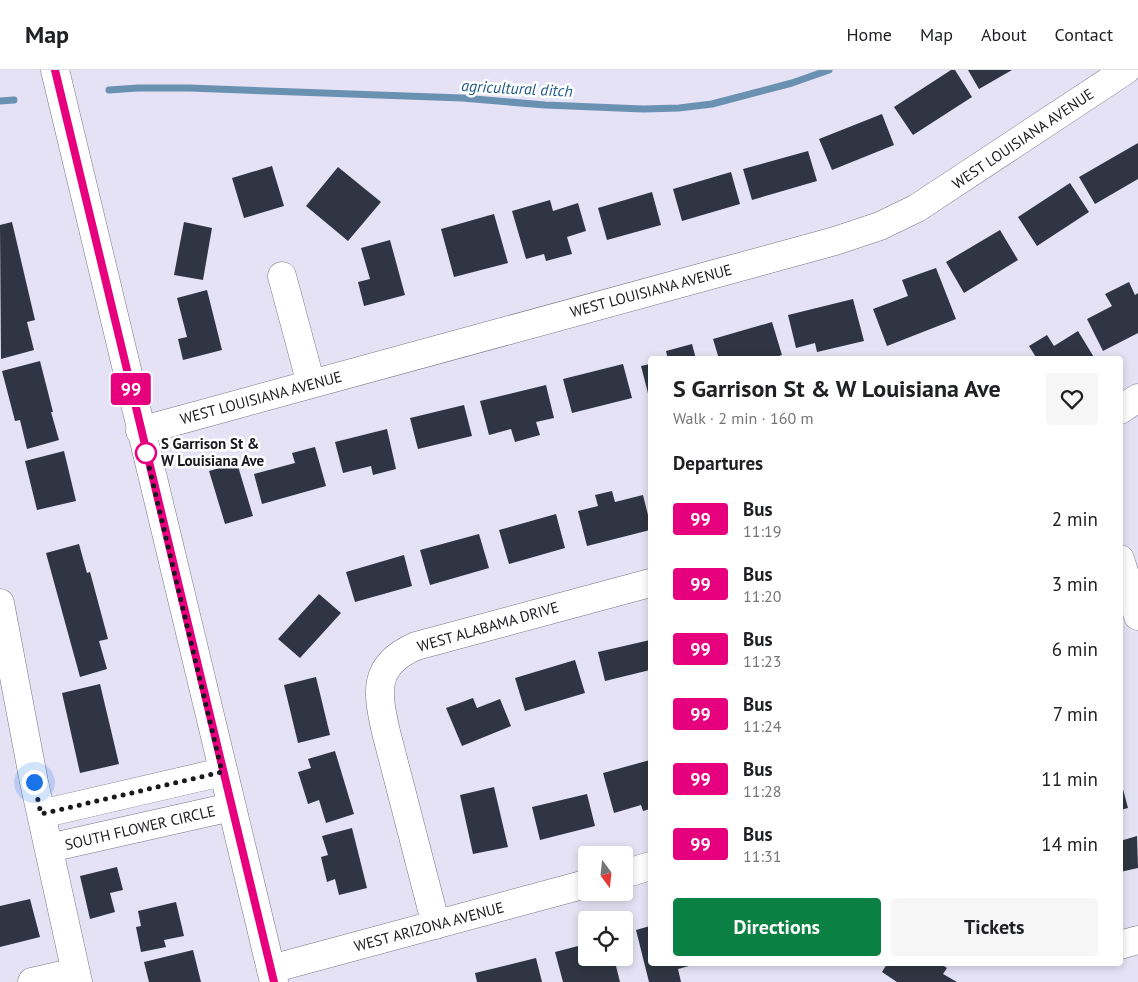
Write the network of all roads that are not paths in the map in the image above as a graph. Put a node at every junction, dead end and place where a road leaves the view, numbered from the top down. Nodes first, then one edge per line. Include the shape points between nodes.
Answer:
1 (55, 70) edge
2 (1126, 70) edge
3 (282, 276) dead end
4 (311, 384) junction
5 (1138, 398) edge
6 (1123, 408) edge
7 (140, 430) junction
8 (1123, 568) edge
9 (648, 584) edge
10 (0, 603) edge
11 (1138, 616) edge
12 (222, 772) junction
13 (231, 807) junction
14 (41, 814) junction
15 (49, 848) junction
16 (648, 867) edge
17 (633, 871) edge
18 (578, 886) edge
19 (436, 926) junction
20 (1138, 940) edge
21 (1123, 944) edge
22 (272, 976) edge
23 (77, 977) edge
24 (32, 982) edge

1 - 7 street
2 - 4 street, WEST LOUISIANA AVENUE via 943,192 880,226
3 - 4 street
4 - 7 street, WEST LOUISIANA AVENUE
5 - 6 street
7 - 12 street
8 - 11 street
9 - 19 street, WEST ALABAMA DRIVE via 416,646 402,652 382,674 380,695 384,727
10 - 14 street, SOUTH FLOWER CIRCLE
12 - 13 street
12 - 14 street
13 - 15 street, SOUTH FLOWER CIRCLE
13 - 22 street
14 - 15 street, SOUTH FLOWER CIRCLE
15 - 23 street, SOUTH FLOWER CIRCLE
16 - 17 street
18 - 19 street, WEST ARIZONA AVENUE
19 - 22 street, WEST ARIZONA AVENUE
20 - 21 street
23 - 24 street

